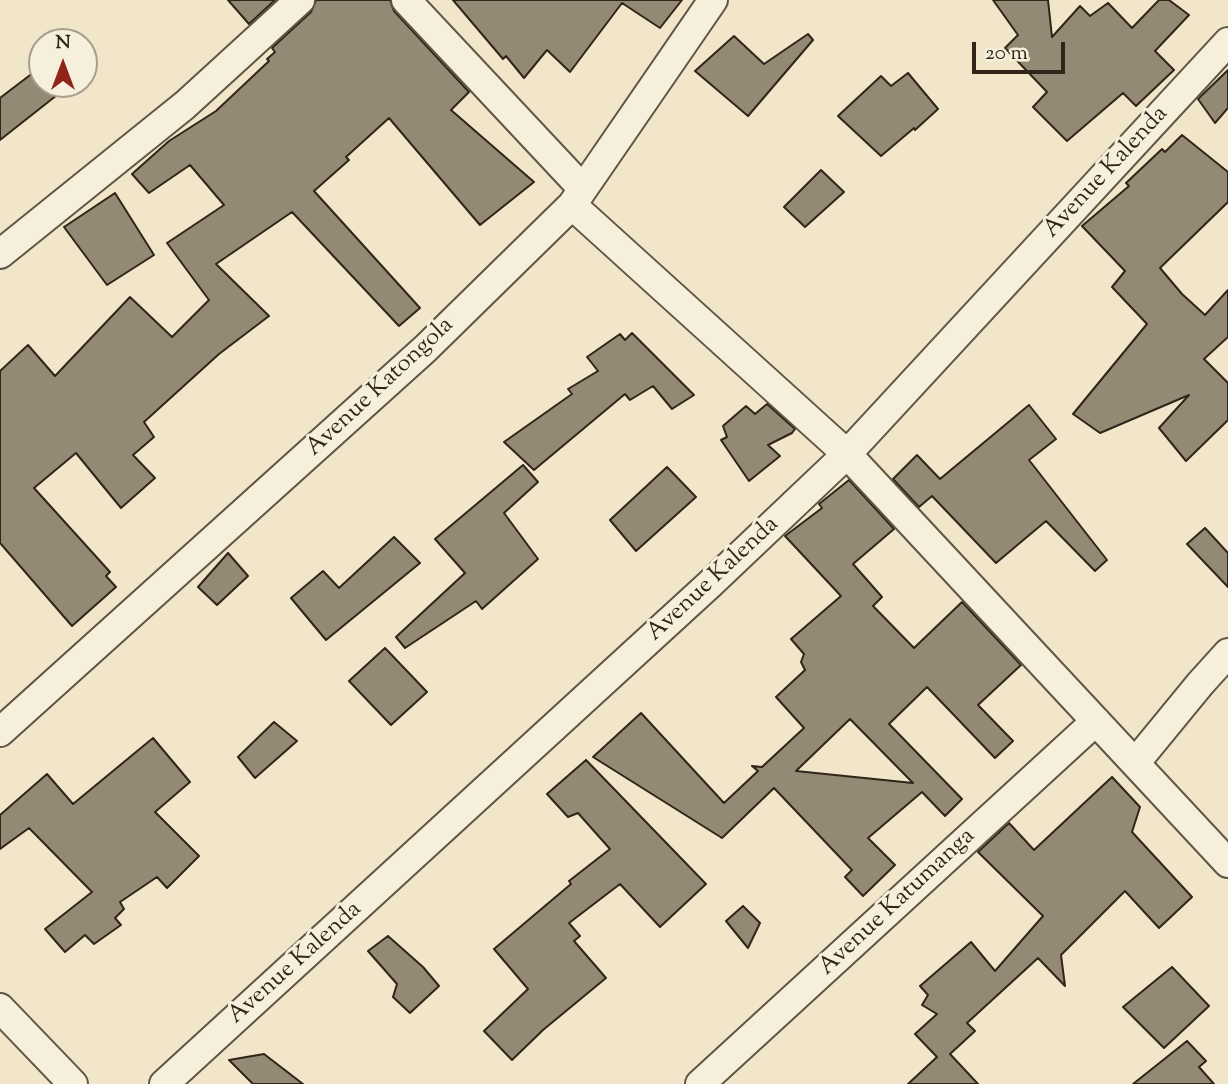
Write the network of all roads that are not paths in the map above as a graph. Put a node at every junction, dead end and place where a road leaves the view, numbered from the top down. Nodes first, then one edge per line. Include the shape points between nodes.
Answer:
1 (300, 0) edge
2 (406, 0) edge
3 (713, 0) edge
4 (1228, 42) edge
5 (577, 197) junction
6 (0, 254) edge
7 (847, 454) junction
8 (1228, 653) edge
9 (1096, 721) junction
10 (0, 732) edge
11 (1136, 762) junction
12 (1228, 863) edge
13 (0, 1008) edge
14 (73, 1084) edge
15 (164, 1084) edge
16 (700, 1084) edge

1 - 6 street via 185,105
2 - 5 street
3 - 5 street, Avenue Katongola
4 - 7 street, Avenue Kalenda
5 - 7 street
5 - 10 street, Avenue Katongola via 425,349
7 - 9 street
7 - 15 street, Avenue Kalenda
8 - 11 street
9 - 11 street
9 - 16 street, Avenue Katumanga
11 - 12 street
13 - 14 street

